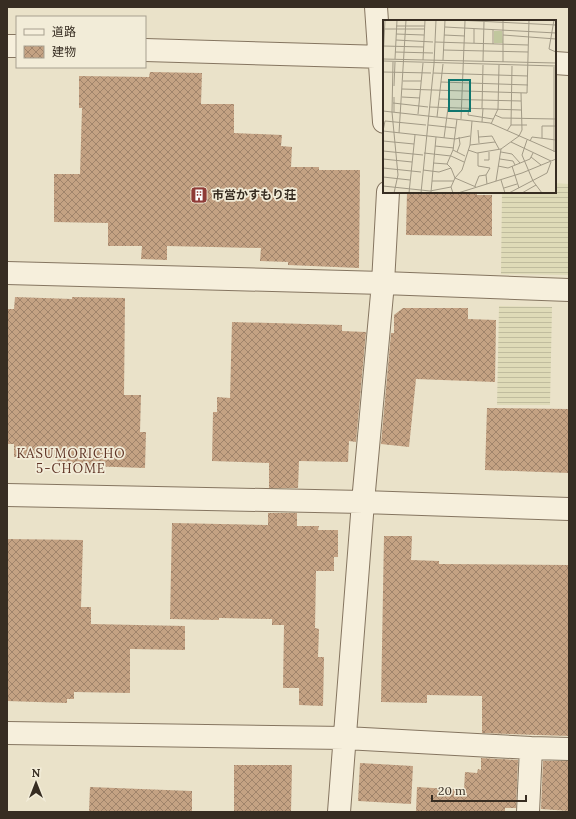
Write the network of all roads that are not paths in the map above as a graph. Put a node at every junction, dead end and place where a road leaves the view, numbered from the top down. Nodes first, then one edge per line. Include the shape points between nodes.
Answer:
1 (376, 7) edge
2 (146, 50) edge
3 (382, 57) edge
4 (556, 63) edge
5 (569, 64) edge
6 (383, 90) edge
7 (388, 193) edge
8 (7, 273) edge
9 (383, 283) junction
10 (569, 290) edge
11 (7, 495) edge
12 (363, 502) junction
13 (569, 509) edge
14 (7, 734) edge
15 (344, 738) junction
16 (531, 748) junction
17 (569, 749) edge
18 (338, 812) edge
19 (528, 812) edge

1 - 3 street
2 - 3 street
3 - 6 street
4 - 5 street
7 - 9 street
8 - 9 street
9 - 10 street
9 - 12 street
11 - 12 street
12 - 13 street
12 - 15 street
14 - 15 street
15 - 16 street
15 - 18 street
16 - 17 street
16 - 19 street

